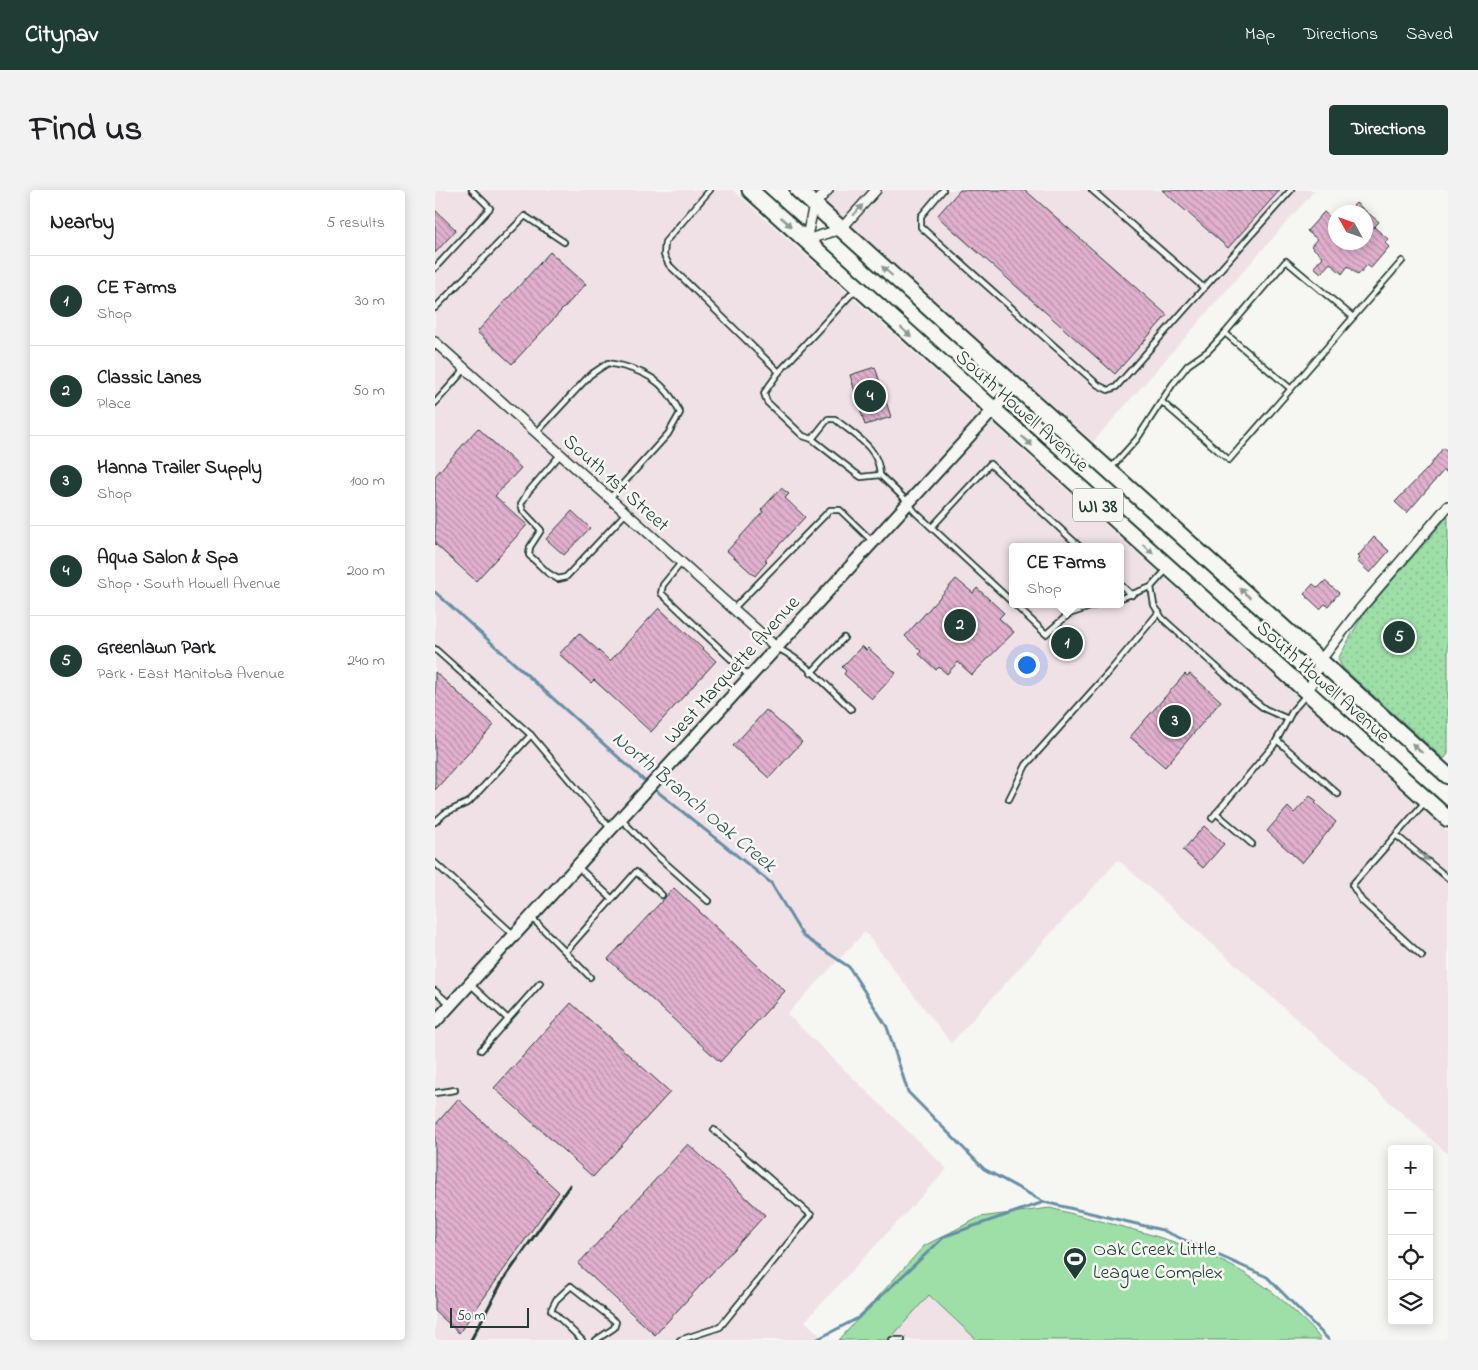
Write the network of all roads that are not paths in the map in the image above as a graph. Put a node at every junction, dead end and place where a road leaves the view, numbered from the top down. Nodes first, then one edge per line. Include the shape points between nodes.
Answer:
1 (472, 190) edge
2 (711, 190) edge
3 (750, 190) edge
4 (798, 190) edge
5 (828, 190) edge
6 (876, 190) edge
7 (943, 190) edge
8 (1092, 190) edge
9 (1291, 190) edge
10 (814, 205) junction
11 (841, 229) junction
12 (806, 240) junction
13 (563, 242) dead end
14 (1402, 261) dead end
15 (435, 268) edge
16 (858, 288) junction
17 (1204, 288) junction
18 (435, 308) edge
19 (1353, 317) junction
20 (1225, 333) junction
21 (435, 342) edge
22 (465, 370) junction
23 (779, 372) junction
24 (1015, 386) junction
25 (1291, 389) junction
26 (1162, 402) junction
27 (435, 403) edge
28 (992, 410) junction
29 (536, 433) junction
30 (812, 439) junction
31 (560, 455) junction
32 (1109, 470) junction
33 (880, 475) junction
34 (609, 499) junction
35 (908, 502) junction
36 (1448, 506) edge
37 (625, 514) junction
38 (932, 527) junction
39 (873, 541) junction
40 (1076, 543) edge
41 (681, 563) junction
42 (1168, 568) junction
43 (1151, 587) junction
44 (1124, 588) edge
45 (1132, 595) junction
46 (1124, 597) edge
47 (1009, 599) edge
48 (1018, 608) edge
49 (1087, 608) edge
50 (733, 609) junction
51 (1159, 612) junction
52 (843, 638) dead end
53 (775, 647) junction
54 (435, 649) edge
55 (1320, 661) junction
56 (811, 673) junction
57 (749, 676) junction
58 (1308, 693) junction
59 (851, 709) dead end
60 (1288, 720) junction
61 (531, 735) junction
62 (1277, 740) junction
63 (1448, 776) edge
64 (1339, 794) dead end
65 (1009, 799) dead end
66 (1427, 800) junction
67 (620, 818) junction
68 (1448, 819) edge
69 (435, 822) edge
70 (611, 828) junction
71 (1397, 836) junction
72 (1252, 844) dead end
73 (435, 863) edge
74 (577, 866) junction
75 (1448, 878) edge
76 (662, 896) dead end
77 (611, 898) junction
78 (708, 902) dead end
79 (531, 916) junction
80 (514, 935) junction
81 (565, 951) junction
82 (1422, 956) dead end
83 (590, 977) dead end
84 (540, 983) dead end
85 (469, 984) junction
86 (435, 990) edge
87 (451, 1005) junction
88 (508, 1019) junction
89 (435, 1022) edge
90 (481, 1050) dead end
91 (455, 1090) dead end
92 (435, 1093) edge
93 (714, 1130) dead end
94 (582, 1340) edge
95 (596, 1340) edge
96 (681, 1340) edge
97 (892, 1340) edge
98 (902, 1340) edge

1 - 15 lane via 490,208
2 - 23 lane via 665,242 664,255 669,265
3 -> 12 main road, South Howell Avenue / WI 38
4 - 10 main road, South Howell Avenue / WI 38
5 - 10 street
11 -> 6 street
7 - 17 lane via 921,216 921,227 1097,385 1108,390 1116,387
8 - 17 lane
9 - 17 lane
10 - 11 main road, South Howell Avenue / WI 38
10 - 12 street
11 - 12 street
24 -> 11 main road, South Howell Avenue / WI 38
12 - 16 main road, South Howell Avenue / WI 38
13 - 18 lane via 525,216
14 - 19 lane
16 - 23 lane
16 -> 28 main road, South Howell Avenue / WI 38
19 - 20 lane via 1286,262
19 - 25 lane
20 - 25 lane
20 - 26 lane via 1188,365
21 - 22 street, South 1st Street
22 - 27 lane
22 - 29 street, South 1st Street
23 - 30 lane via 764,393 767,402 803,436
24 - 28 street, West Marquette Avenue
24 - 32 main road, South Howell Avenue / WI 38
25 - 26 lane via 1229,460
26 - 32 lane via 1137,439
28 - 35 street, West Marquette Avenue
28 -> 42 main road, South Howell Avenue / WI 38
29 - 31 street, South 1st Street
29 - 34 lane via 589,375 608,363 631,367 658,381 673,397 680,413 668,434
30 - 33 lane via 861,477
30 - 33 lane via 828,419 835,419 875,454
31 - 34 street, South 1st Street
31 - 37 lane via 521,504 523,511 541,530 530,546 529,554 548,573 558,579 566,577
55 -> 32 main road, South Howell Avenue / WI 38
33 - 35 lane
34 - 37 street, South 1st Street
35 - 38 lane
35 - 39 street, West Marquette Avenue
36 - 55 street
37 - 41 street, South 1st Street
38 - 40 lane via 990,464
38 - 47 lane
39 - 50 lane via 840,510 830,510
39 - 53 street, West Marquette Avenue
41 - 50 street, South 1st Street
41 - 57 lane via 663,585 661,593
42 - 43 lane
42 - 58 main road, South Howell Avenue / WI 38
43 - 45 lane
43 - 51 lane via 1154,605
44 - 45 lane
45 - 46 lane
48 - 49 lane via 1046,634 1069,614
50 - 53 street, South 1st Street
51 - 60 lane via 1251,698
51 - 65 lane via 1026,765
52 - 56 lane
53 - 56 lane via 787,652
53 - 57 street, West Marquette Avenue
54 - 61 lane
55 - 58 street
63 -> 55 main road, South Howell Avenue / WI 38
56 - 59 lane
57 - 67 street, West Marquette Avenue
58 - 60 lane
58 - 66 main road, South Howell Avenue / WI 38
60 - 62 lane
61 - 69 lane via 469,802 445,813
61 - 70 lane
62 - 64 lane
62 - 72 lane via 1214,816
66 - 68 main road, South Howell Avenue / WI 38
66 - 71 lane
67 - 70 street, West Marquette Avenue
67 - 78 lane
70 - 74 street, West Marquette Avenue
71 -> 75 lane
71 - 82 lane via 1352,885 1362,901
73 - 80 lane
74 - 77 lane
74 - 79 street, West Marquette Avenue
76 - 77 lane via 635,872
77 - 81 lane
79 - 80 street, West Marquette Avenue
79 - 81 lane
80 - 85 street, West Marquette Avenue
81 - 83 lane
84 - 88 lane
85 - 87 street, West Marquette Avenue
85 - 88 lane
86 - 87 lane
87 - 89 street, West Marquette Avenue
88 - 90 lane
91 - 92 lane
93 - 96 lane via 811,1216 720,1327
94 - 95 lane via 551,1310 556,1300 571,1286 616,1322 614,1328
97 - 98 lane

